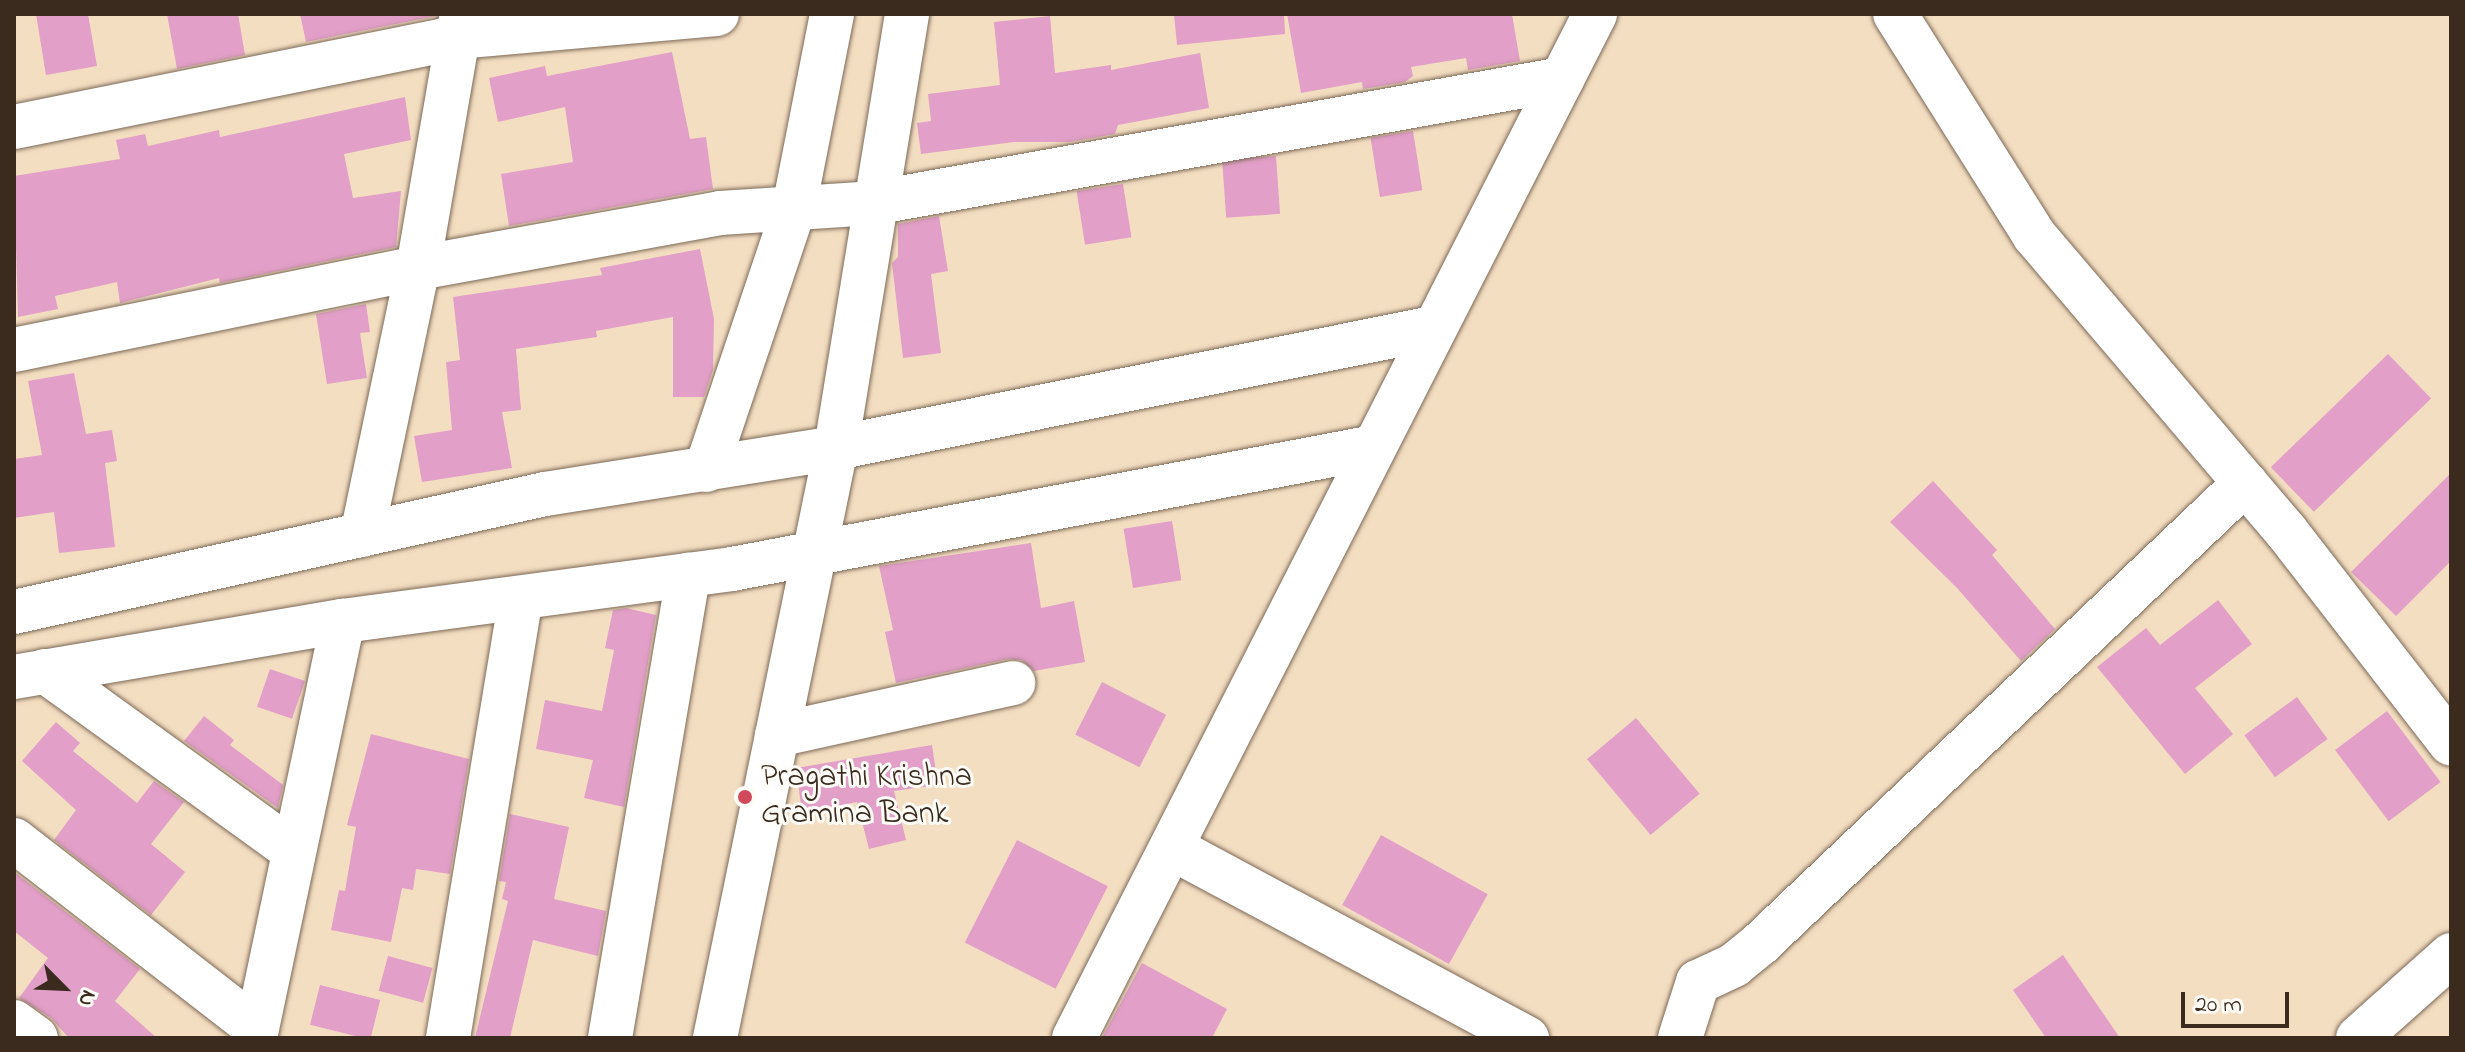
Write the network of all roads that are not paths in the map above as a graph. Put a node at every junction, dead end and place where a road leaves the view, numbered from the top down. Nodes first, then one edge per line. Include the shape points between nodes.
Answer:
1 (717, 14) edge
2 (832, 14) edge
3 (907, 14) edge
4 (1595, 14) edge
5 (1895, 14) edge
6 (461, 26) edge
7 (1562, 79) junction
8 (14, 127) edge
9 (873, 203) junction
10 (794, 208) junction
11 (418, 268) junction
12 (1433, 328) junction
13 (14, 350) edge
14 (1374, 447) junction
15 (821, 449) junction
16 (706, 470) junction
17 (2245, 483) junction
18 (362, 535) junction
19 (800, 556) junction
20 (688, 575) junction
21 (520, 601) junction
22 (14, 612) edge
23 (343, 621) junction
24 (30, 674) edge
25 (1013, 683) dead end
26 (777, 735) junction
27 (2451, 744) edge
28 (14, 840) edge
29 (1172, 848) junction
30 (294, 851) junction
31 (2451, 955) edge
32 (14, 1022) edge
33 (255, 1032) edge
34 (36, 1038) edge
35 (448, 1038) edge
36 (610, 1038) edge
37 (715, 1038) edge
38 (1074, 1038) edge
39 (1527, 1038) edge
40 (1680, 1038) edge
41 (2358, 1038) edge

1 - 6 street
2 - 10 street
3 - 9 street
4 - 7 street
5 - 17 street via 2034,235
6 - 8 street
6 - 11 street
7 - 9 street
7 - 12 street
9 - 10 street
9 - 15 street
10 - 11 street via 720,213
10 - 16 street
11 - 13 street
11 - 18 street
12 - 14 street
12 - 15 street
14 - 19 street
14 - 29 street
15 - 16 street
15 - 19 street
16 - 18 street via 545,494
17 - 27 street
17 - 40 street via 1761,943 1734,965 1698,982
18 - 22 street
19 - 20 street
19 - 26 street
20 - 21 street
20 - 36 street
21 - 23 street
21 - 35 street
23 - 24 street
23 - 30 street
24 - 30 street
25 - 26 street
26 - 37 street
28 - 33 street
29 - 38 street
29 - 39 street
30 - 33 street
31 - 41 street
32 - 34 street

